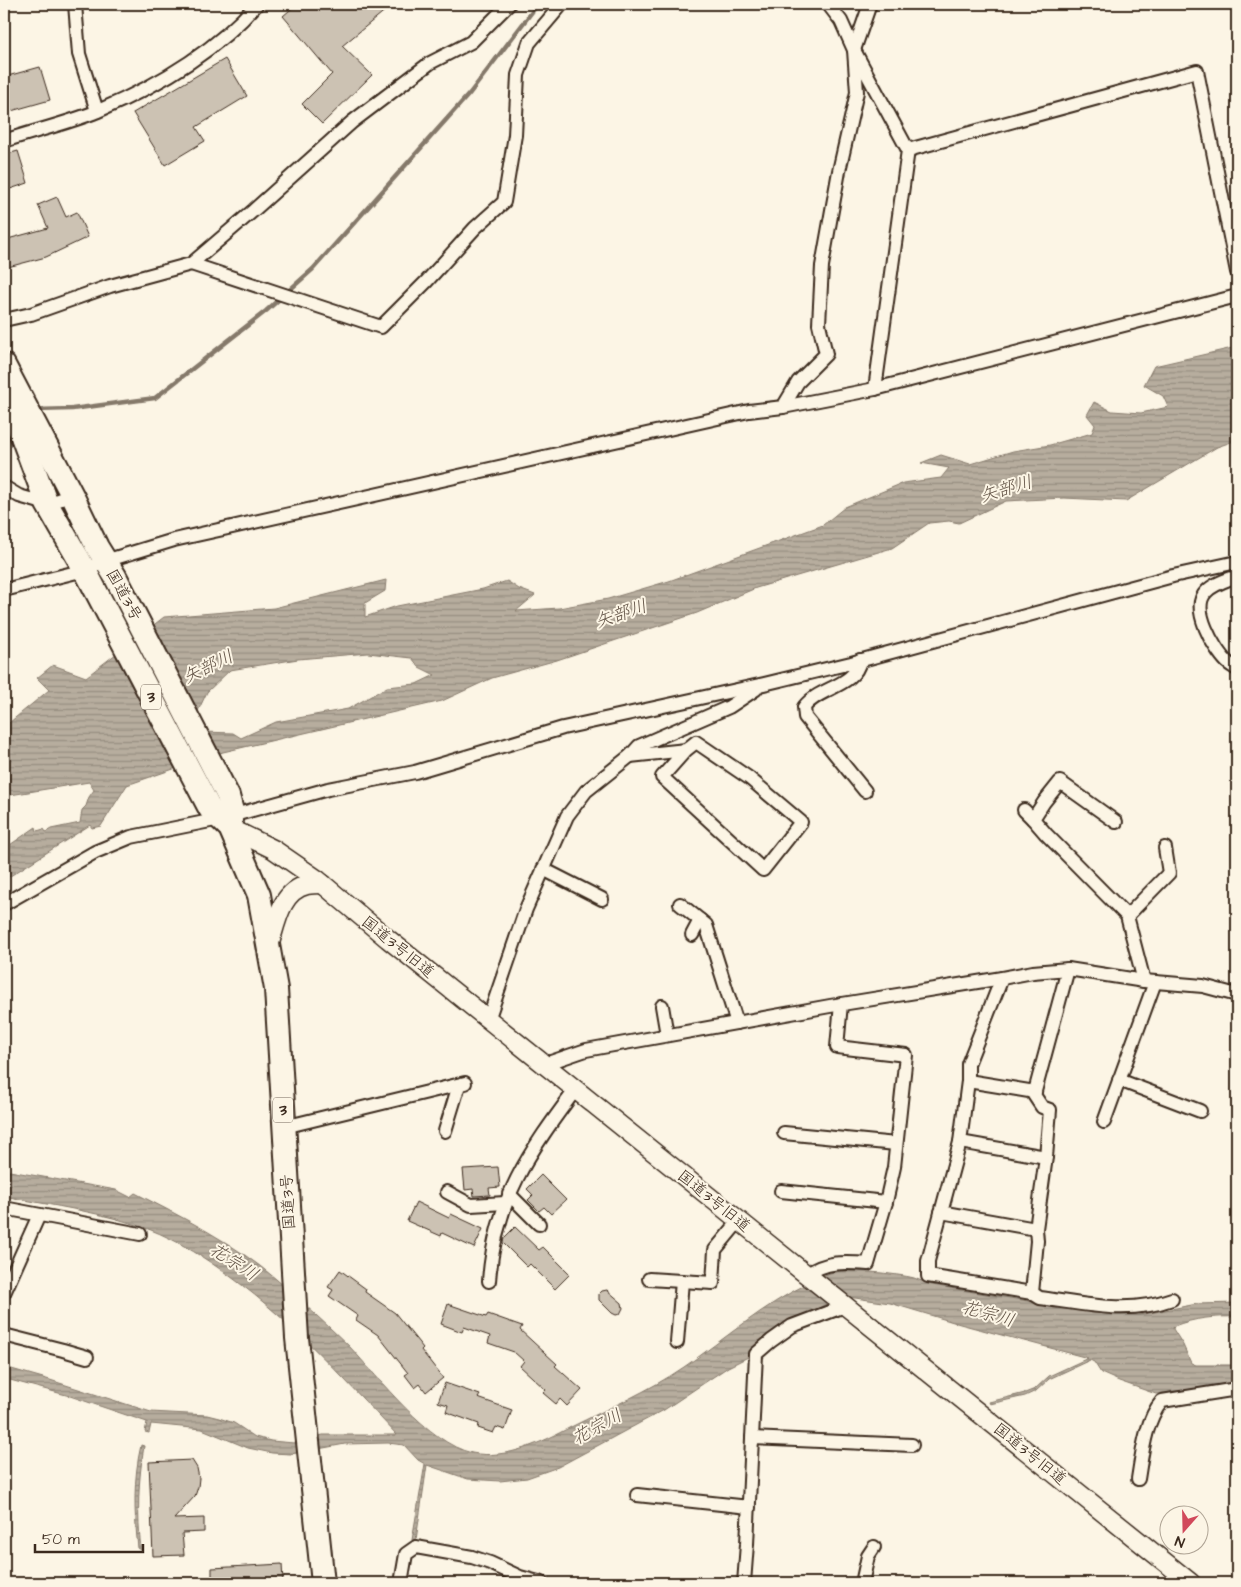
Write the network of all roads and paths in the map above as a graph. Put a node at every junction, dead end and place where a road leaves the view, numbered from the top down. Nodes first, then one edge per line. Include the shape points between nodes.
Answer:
1 (75, 4) edge
2 (257, 4) edge
3 (509, 4) edge
4 (562, 4) edge
5 (828, 4) edge
6 (870, 4) edge
7 (854, 50) junction
8 (97, 112) junction
9 (4, 141) edge
10 (908, 150) junction
11 (190, 264) junction
12 (1237, 272) edge
13 (1237, 296) edge
14 (4, 320) edge
15 (7, 378) edge
16 (875, 388) junction
17 (784, 407) junction
18 (30, 433) junction
19 (4, 488) edge
20 (72, 495) junction
21 (47, 504) junction
22 (1237, 562) edge
23 (99, 573) junction
24 (1237, 576) edge
25 (4, 590) edge
26 (860, 660) junction
27 (1237, 669) edge
28 (764, 684) junction
29 (686, 750) junction
30 (630, 756) junction
31 (865, 791) dead end
32 (1024, 810) dead end
33 (224, 814) junction
34 (1034, 819) junction
35 (1116, 822) dead end
36 (1165, 848) dead end
37 (543, 869) junction
38 (322, 884) junction
39 (602, 899) dead end
40 (4, 904) edge
41 (680, 904) dead end
42 (1127, 916) junction
43 (700, 920) junction
44 (692, 935) dead end
45 (269, 947) junction
46 (1068, 970) junction
47 (1002, 978) junction
48 (1150, 981) junction
49 (1237, 995) edge
50 (841, 1004) junction
51 (662, 1006) dead end
52 (488, 1020) junction
53 (737, 1023) junction
54 (667, 1035) junction
55 (545, 1064) junction
56 (1119, 1080) junction
57 (968, 1081) junction
58 (576, 1089) junction
59 (1035, 1092) junction
60 (1200, 1110) dead end
61 (1104, 1122) dead end
62 (284, 1127) junction
63 (445, 1131) dead end
64 (784, 1133) dead end
65 (960, 1142) junction
66 (896, 1144) junction
67 (1046, 1158) junction
68 (781, 1191) dead end
69 (447, 1192) dead end
70 (507, 1198) junction
71 (886, 1202) junction
72 (4, 1208) edge
73 (941, 1212) junction
74 (39, 1215) junction
75 (739, 1221) junction
76 (538, 1224) dead end
77 (1036, 1229) junction
78 (140, 1234) dead end
79 (807, 1276) junction
80 (649, 1279) dead end
81 (489, 1280) dead end
82 (682, 1281) junction
83 (4, 1293) edge
84 (1032, 1293) junction
85 (1172, 1299) dead end
86 (843, 1305) junction
87 (4, 1335) edge
88 (677, 1342) dead end
89 (87, 1357) dead end
90 (1237, 1389) edge
91 (752, 1438) junction
92 (912, 1445) dead end
93 (1138, 1479) dead end
94 (637, 1495) dead end
95 (749, 1507) junction
96 (874, 1547) dead end
97 (323, 1583) edge
98 (401, 1583) edge
99 (542, 1583) edge
100 (744, 1583) edge
101 (862, 1583) edge
102 (1190, 1583) edge

1 - 8 street via 80,54
2 - 8 street via 240,23 174,73
3 - 11 street via 471,42 430,63 352,122
4 - 11 street via 529,43 518,75 515,135 504,202 380,327
5 - 7 street via 841,21
6 - 7 street
7 - 10 street
7 - 17 street via 857,92 822,266 819,324 826,354 798,382
8 - 9 street
10 - 12 street via 1197,71
10 - 16 street
11 - 14 street
13 - 16 street
15 - 18 highway, 国道3号 / 3
16 - 17 street
17 - 23 street via 749,410 174,540
18 - 20 highway, 国道3号 / 3
18 - 21 highway, 国道3号 / 3
19 - 21 street
20 - 21 street
20 - 23 highway, 国道3号 / 3
21 - 23 highway, 国道3号 / 3
22 - 26 street via 1173,576
23 - 25 street
23 - 33 highway, 国道3号 / 3
24 - 27 street via 1214,586 1205,593 1200,604 1201,616 1212,641
26 - 28 street
26 - 31 street via 853,676 810,699 804,707 805,717
28 - 30 street via 729,707 639,746
28 - 33 street via 563,728 414,772
29 - 29 street via 696,742 749,778 801,822 763,870 662,777
29 - 30 street
30 - 37 street via 586,791 567,816
32 - 34 street
33 - 38 street, 国道3号旧道
33 - 40 street via 131,837 95,852
33 - 45 highway, 国道3号 / 3 via 259,895
34 - 35 street via 1060,782
34 - 42 street
36 - 42 street via 1169,873
37 - 39 street
37 - 52 street
38 - 45 street via 306,885 286,898
38 - 52 street, 国道3号旧道
41 - 43 street
42 - 48 street
43 - 44 street
43 - 53 street via 706,925
45 - 62 highway, 国道3号 / 3 via 276,988
46 - 47 street
46 - 48 street
46 - 59 street
47 - 50 street
47 - 57 street via 968,1064
48 - 49 street via 1203,986
48 - 56 street
50 - 53 street
50 - 66 street via 837,1047 906,1055
51 - 54 street
52 - 55 street, 国道3号旧道
53 - 54 street
54 - 55 street via 586,1050
55 - 58 street, 国道3号旧道
56 - 60 street
56 - 61 street
57 - 59 street
57 - 65 street
58 - 70 street via 538,1141
58 - 75 street, 国道3号旧道
59 - 67 street via 1042,1107 1050,1110
62 - 63 street via 462,1084
62 - 97 highway, 国道3号 / 3 via 297,1338
64 - 66 street
65 - 67 street
65 - 73 street
66 - 71 street
67 - 77 street
68 - 71 street
69 - 70 street via 471,1205
70 - 76 street
70 - 81 street via 490,1260
71 - 79 street via 868,1264 846,1262 818,1267
72 - 74 street
73 - 77 street
73 - 84 street via 928,1261 928,1276
74 - 78 street
74 - 83 street
75 - 79 street, 国道3号旧道
75 - 82 street via 716,1250 713,1283
77 - 84 street
79 - 86 street, 国道3号旧道
80 - 82 street
82 - 88 street
84 - 85 street via 1040,1298 1125,1309 1156,1305
86 - 91 street via 792,1326 756,1354
86 - 102 street, 国道3号旧道
87 - 89 street via 72,1359
90 - 93 street via 1162,1401 1144,1444
91 - 92 street
91 - 95 street
94 - 95 street
95 - 100 street
96 - 101 street via 868,1556
98 - 99 street via 406,1554 416,1547 472,1557

